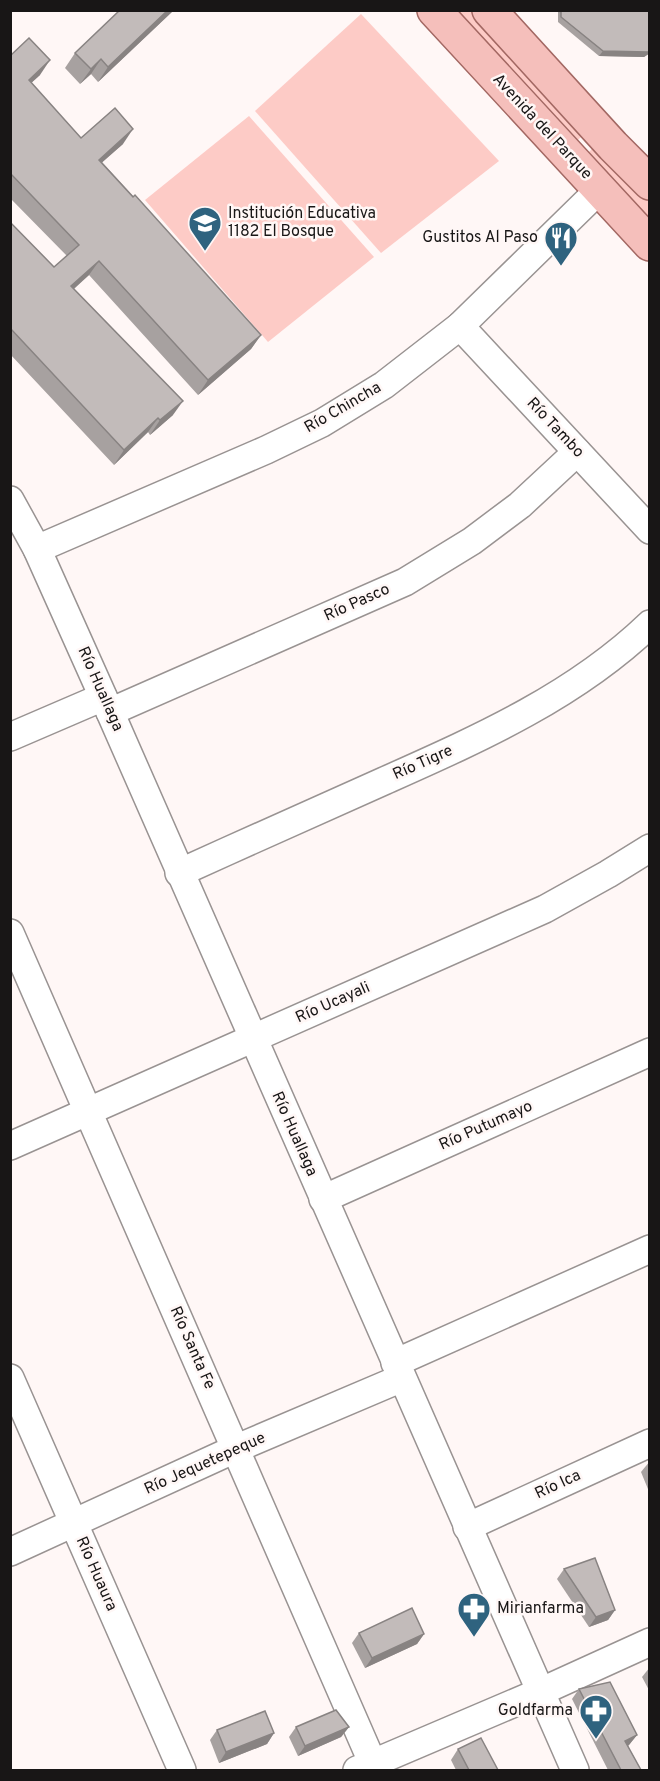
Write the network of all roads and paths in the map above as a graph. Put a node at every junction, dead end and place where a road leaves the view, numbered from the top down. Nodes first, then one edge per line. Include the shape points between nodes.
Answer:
1 (434, 10) edge
2 (489, 10) edge
3 (650, 183) edge
4 (599, 190) junction
5 (650, 244) edge
6 (460, 326) junction
7 (577, 452) junction
8 (10, 500) edge
9 (650, 530) edge
10 (37, 549) junction
11 (650, 624) edge
12 (107, 704) junction
13 (10, 737) edge
14 (650, 848) edge
15 (179, 873) junction
16 (10, 933) edge
17 (252, 1039) junction
18 (650, 1052) edge
19 (88, 1111) junction
20 (10, 1146) edge
21 (323, 1198) junction
22 (650, 1249) edge
23 (398, 1371) junction
24 (10, 1378) edge
25 (650, 1443) edge
26 (236, 1449) junction
27 (74, 1524) junction
28 (467, 1527) junction
29 (10, 1552) edge
30 (650, 1642) edge
31 (540, 1692) junction
32 (365, 1767) edge
33 (182, 1770) edge
34 (575, 1770) edge

1 - 4 main road, Avenida del Parque
2 - 3 main road
4 - 5 main road, Avenida del Parque
4 - 6 street, Río Chincha
6 - 7 street, Río Tambo
6 - 10 street, Río Chincha via 384,385 322,423
7 - 9 street, Río Tambo
7 - 12 street, Río Pasco via 520,505 472,541 405,582
8 - 10 street, Río Huallaga
10 - 12 street, Río Huallaga
11 - 15 street, Río Tigre via 586,676 529,712
12 - 13 street, Río Pasco
12 - 15 street, Río Huallaga
14 - 17 street, Río Ucayali via 545,909
15 - 17 street, Río Huallaga
16 - 19 street, Río Santa Fe
17 - 19 street, Río Ucayali
17 - 21 street, Río Huallaga
18 - 21 street, Río Putumayo
19 - 20 street, Río Ucayali
19 - 26 street, Río Santa Fe
21 - 23 street, Río Huallaga
22 - 23 street, Río Jequetepeque
23 - 26 street, Río Jequetepeque
23 - 28 street, Río Huallaga
24 - 27 street, Río Huaura
25 - 28 street, Río Ica
26 - 27 street, Río Jequetepeque
26 - 32 street, Río Santa Fe
27 - 29 street, Río Jequetepeque
27 - 33 street, Río Huaura
28 - 31 street, Río Huallaga
30 - 31 street
31 - 32 street
31 - 34 street, Río Huallaga

